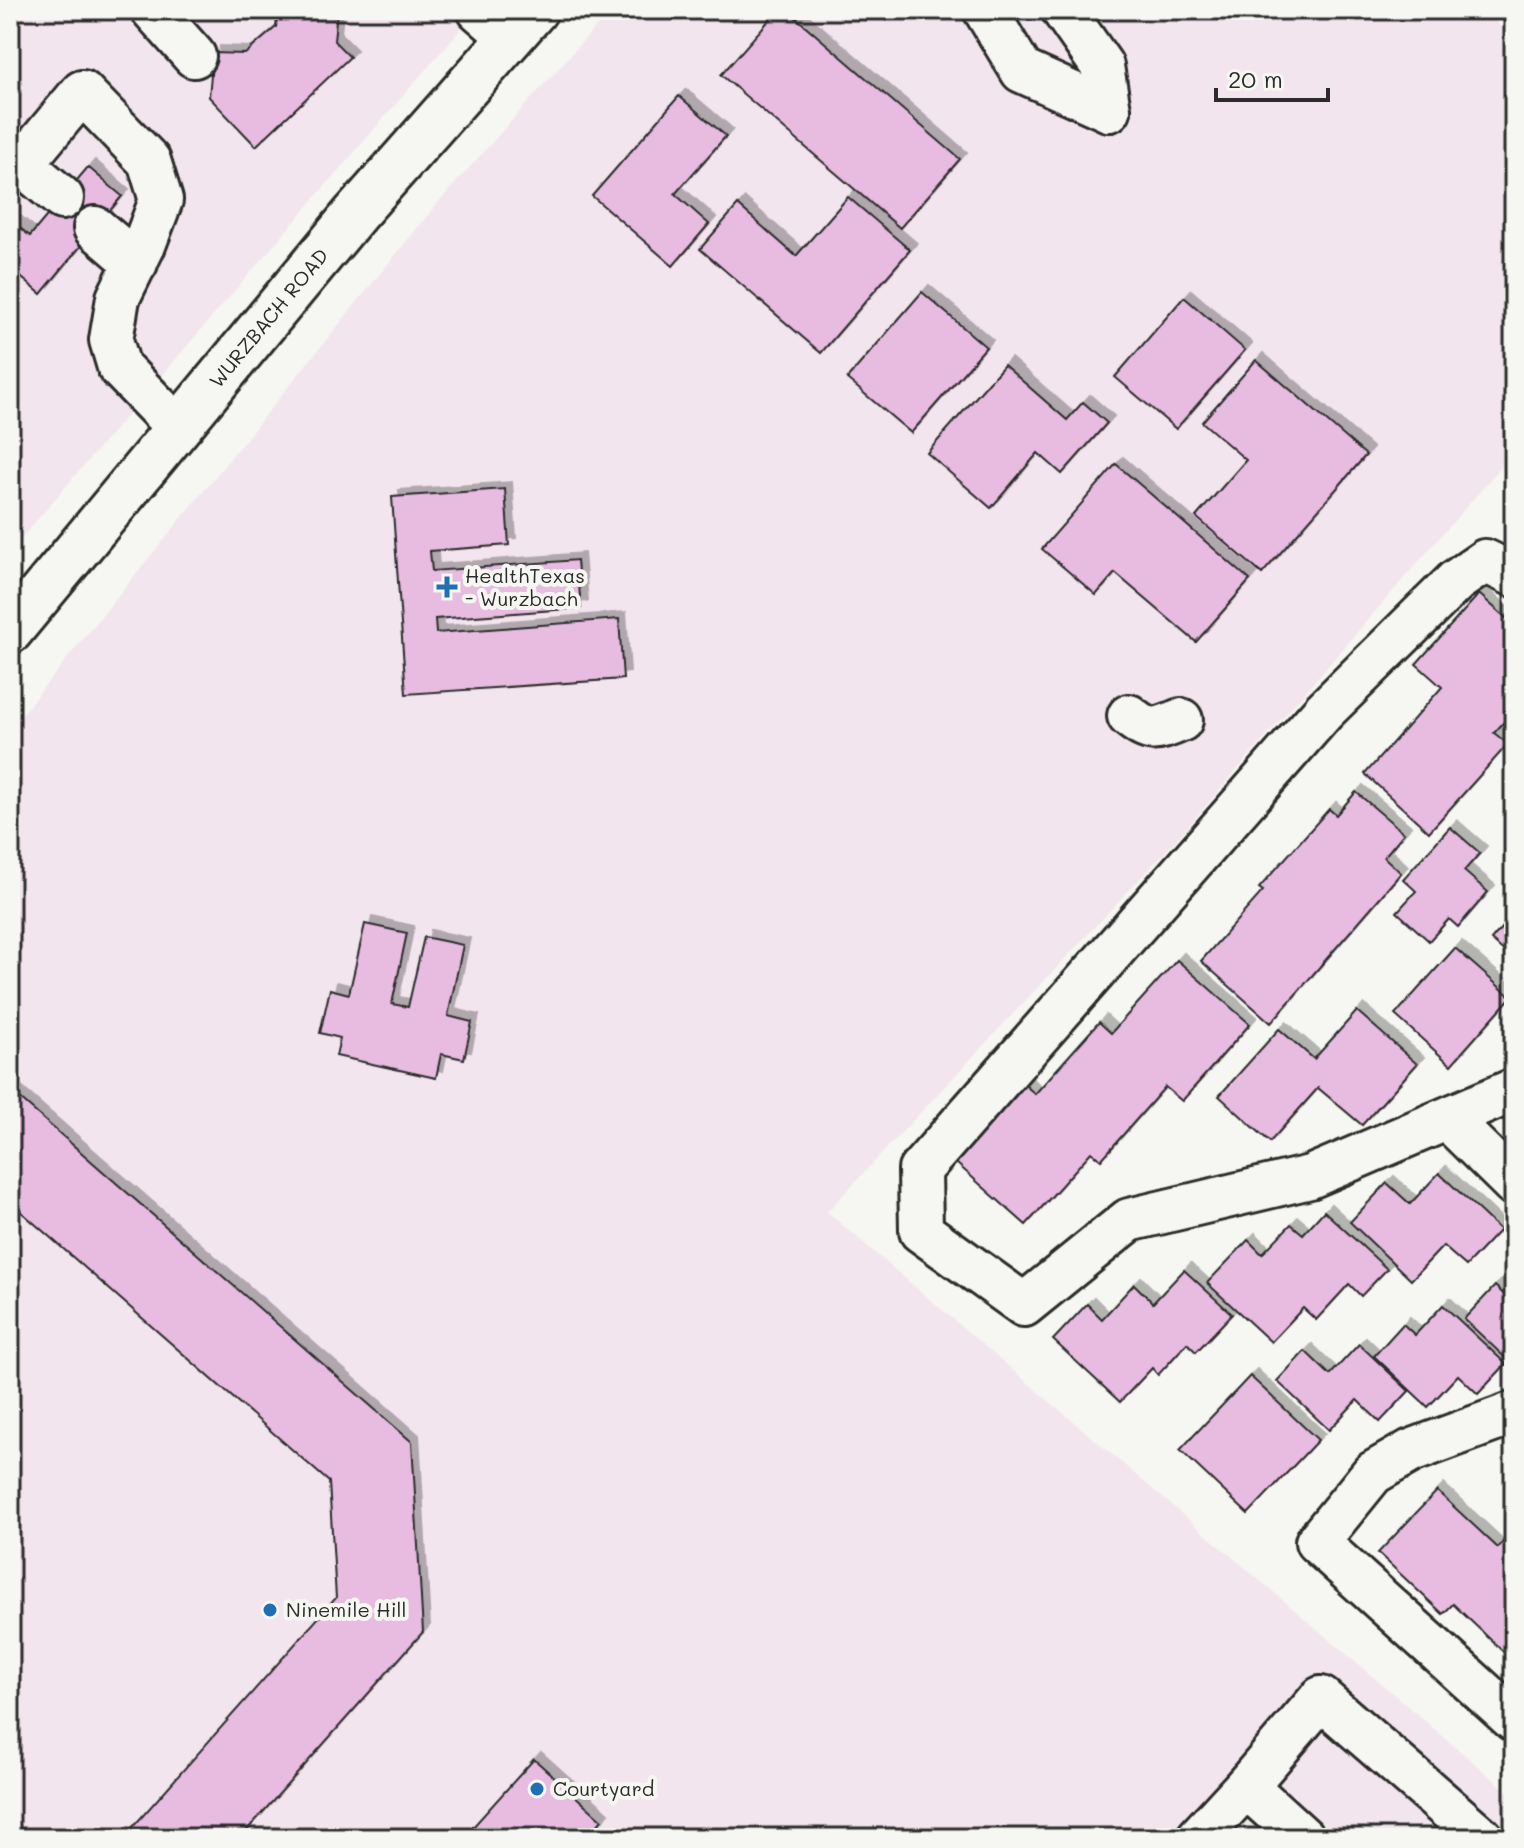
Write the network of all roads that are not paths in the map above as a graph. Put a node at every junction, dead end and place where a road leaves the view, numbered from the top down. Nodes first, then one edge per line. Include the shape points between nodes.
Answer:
1 (153, 10) edge
2 (985, 10) edge
3 (508, 19) edge
4 (1073, 25) edge
5 (194, 56) dead end
6 (1022, 71) junction
7 (62, 198) dead end
8 (95, 228) dead end
9 (136, 263) junction
10 (178, 428) junction
11 (1514, 575) edge
12 (10, 631) edge
13 (1514, 1090) edge
14 (1448, 1119) junction
15 (1514, 1184) edge
16 (1514, 1413) edge
17 (1514, 1720) edge
18 (1246, 1786) junction
19 (1198, 1838) edge
20 (1303, 1838) edge
21 (1482, 1838) edge

1 - 5 lane
2 - 6 lane
3 - 10 main road, WURZBACH ROAD
4 - 6 lane
4 - 6 lane via 1102,66 1109,110
7 - 9 lane via 22,164 82,92 149,161 161,200
8 - 9 lane
9 - 10 lane via 118,298 111,340 119,367
10 - 12 main road, WURZBACH ROAD
11 - 14 lane via 1485,561 1456,581 1324,711 920,1170 921,1231 1024,1305 1129,1220 1310,1177
13 - 14 lane
14 - 15 lane
16 - 17 lane via 1411,1451 1373,1473 1317,1542
18 - 19 lane
18 - 20 lane
18 - 21 lane via 1321,1698

